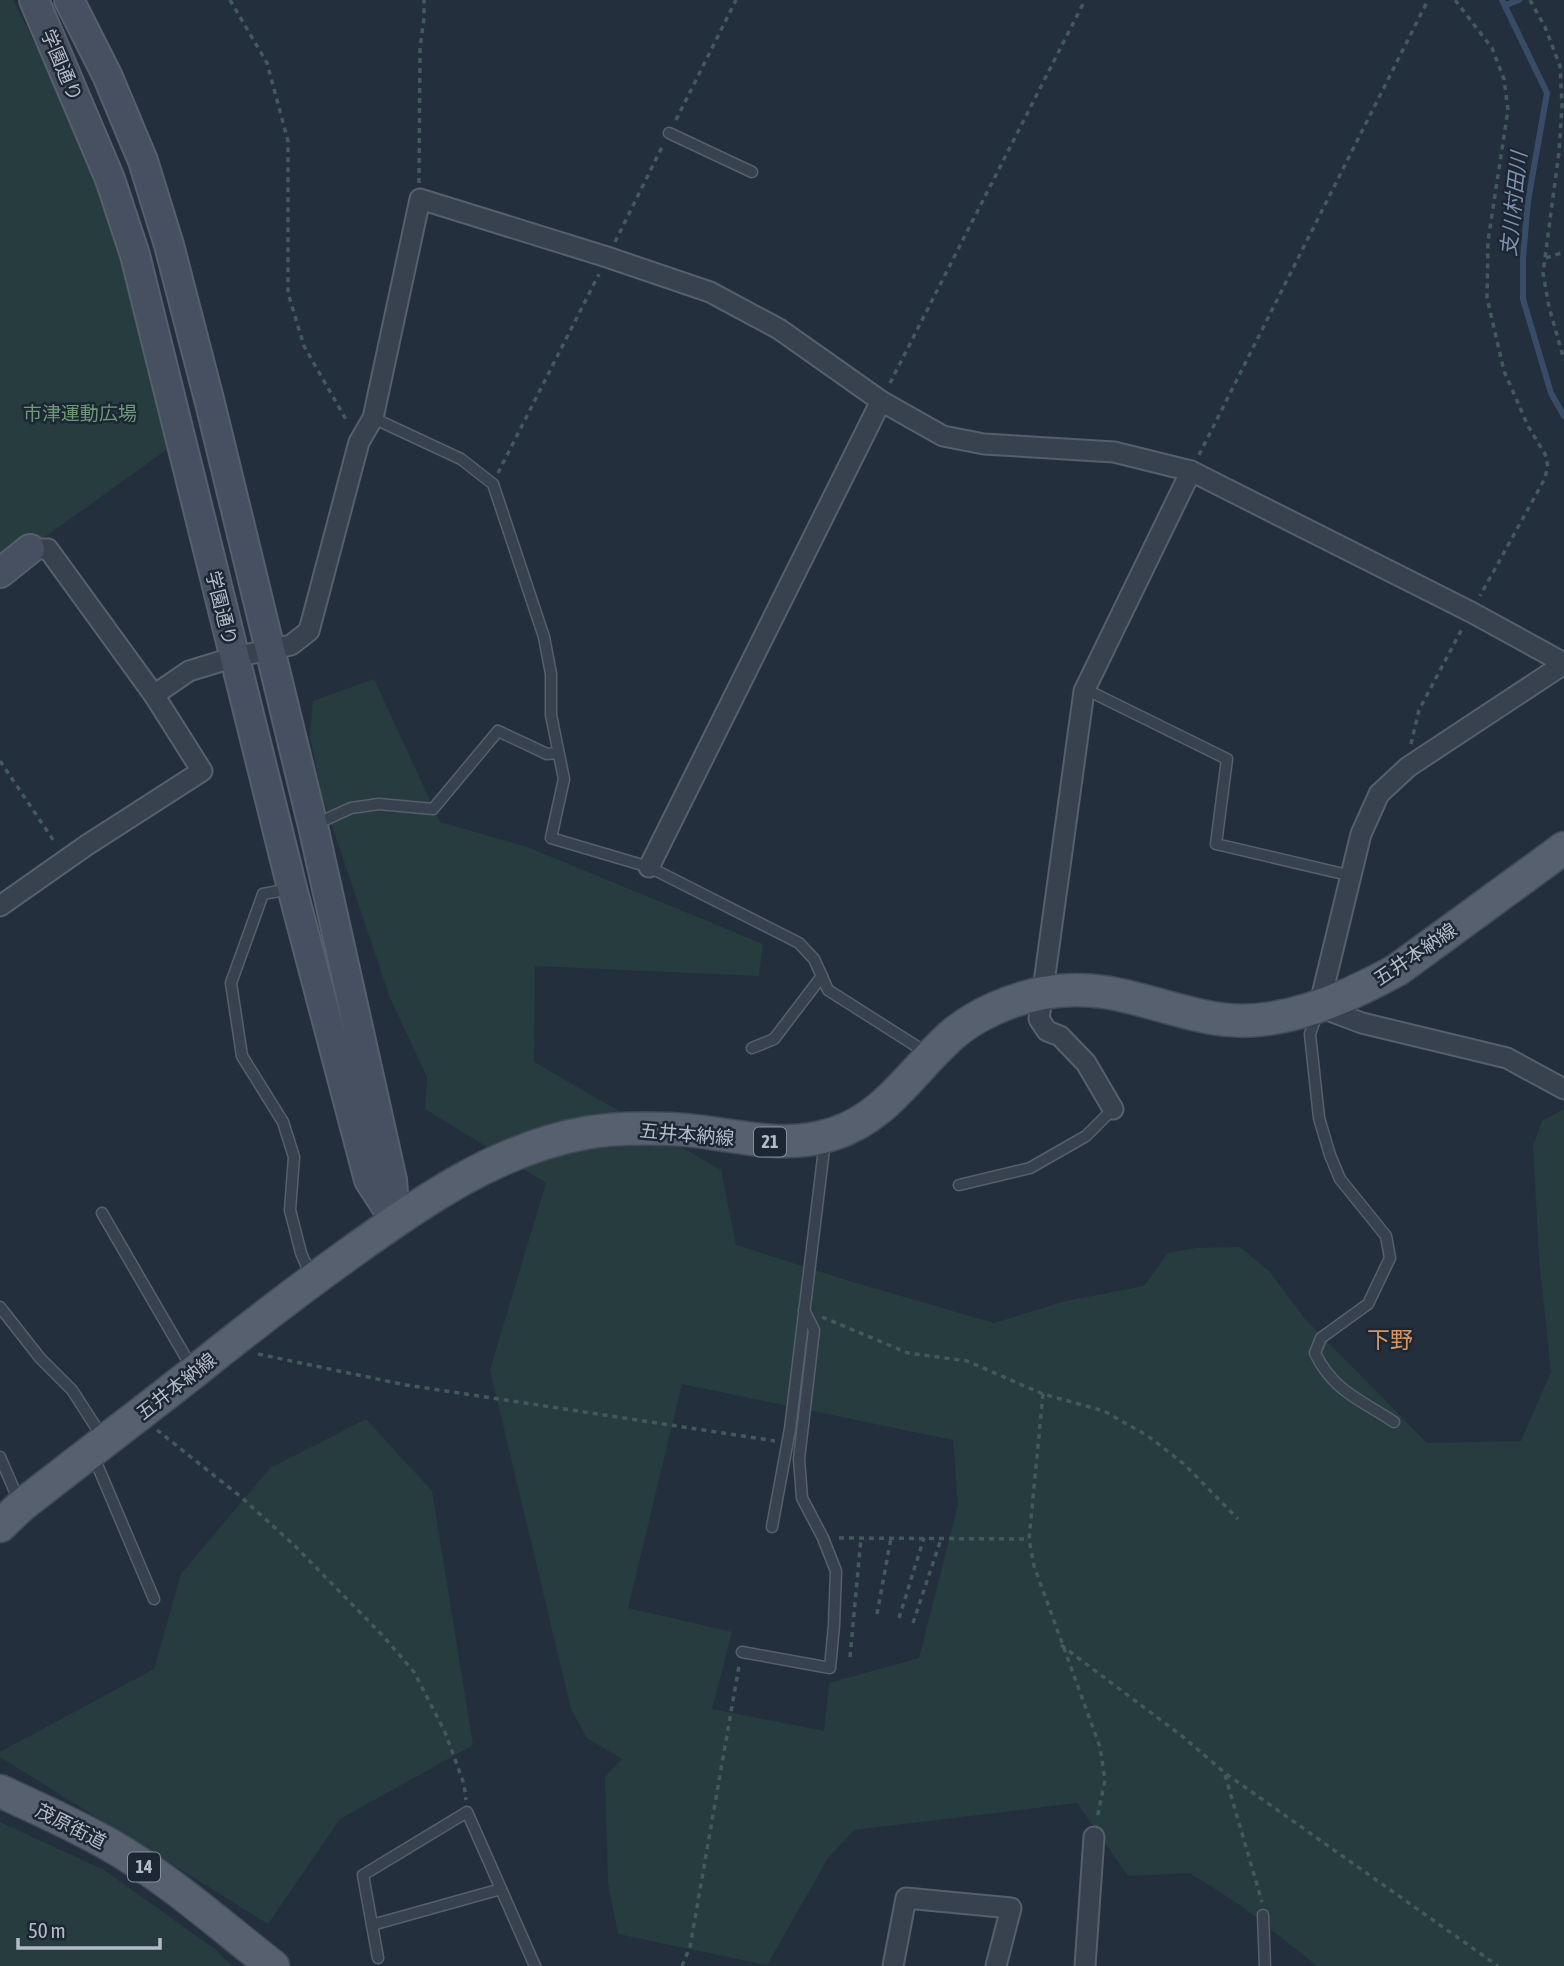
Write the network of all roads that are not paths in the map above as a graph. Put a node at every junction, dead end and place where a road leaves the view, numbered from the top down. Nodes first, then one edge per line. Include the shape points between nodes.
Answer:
1 (34, 0) edge
2 (69, 0) edge
3 (669, 133) dead end
4 (752, 172) dead end
5 (881, 401) junction
6 (373, 418) junction
7 (1191, 471) junction
8 (233, 500) junction
9 (198, 508) junction
10 (30, 549) joint
11 (0, 573) edge
12 (269, 649) junction
13 (234, 657) junction
14 (1564, 663) edge
15 (1085, 690) junction
16 (154, 695) junction
17 (558, 753) junction
18 (313, 825) junction
19 (1564, 848) edge
20 (649, 867) junction
21 (1352, 876) junction
22 (292, 888) junction
23 (0, 906) edge
24 (822, 976) junction
25 (1042, 993) junction
26 (1319, 1007) junction
27 (752, 1048) dead end
28 (931, 1055) junction
29 (1564, 1089) edge
30 (1112, 1109) joint
31 (825, 1137) junction
32 (958, 1185) dead end
33 (102, 1213) dead end
34 (395, 1220) junction
35 (313, 1279) junction
36 (0, 1307) edge
37 (804, 1310) junction
38 (194, 1372) junction
39 (1394, 1422) dead end
40 (98, 1446) junction
41 (0, 1457) edge
42 (10, 1516) edge
43 (772, 1527) dead end
44 (154, 1599) dead end
45 (742, 1652) road end
46 (0, 1791) edge
47 (1094, 1837) road end
48 (501, 1889) junction
49 (1263, 1915) road end
50 (372, 1925) junction
51 (378, 1958) dead end
52 (273, 1966) edge
53 (535, 1966) edge
54 (892, 1966) edge
55 (996, 1966) edge
56 (1085, 1966) edge
57 (1265, 1966) edge

1 - 9 street, 学園通り via 110,179 131,243
2 - 8 street via 143,162 169,245
3 - 4 lane
5 - 6 street via 779,329 710,292 420,199
5 - 7 street via 943,436 984,444 1114,452
5 - 20 street
6 - 12 street via 359,442 309,631 291,645
6 - 17 lane via 461,459 493,484 544,637
7 - 14 street
7 - 15 street
8 - 9 street
8 - 12 street
9 - 13 street, 学園通り
10 - 11 street
10 - 16 street via 48,549
12 - 13 street
12 - 18 street
13 - 16 street via 189,671
13 - 22 street, 学園通り
14 - 21 street via 1408,767 1379,794 1361,834
15 - 21 lane via 1227,759 1216,844
15 - 25 street
16 - 23 street via 202,771
17 - 18 lane via 547,754 498,731 433,810 379,804 351,808
17 - 20 lane via 564,779 551,838
18 - 34 street via 392,1180
19 - 26 main road, 五井本納線 / 21 via 1397,970
20 - 24 lane via 799,943
21 - 26 street
22 - 34 street, 学園通り via 369,1180
22 - 35 lane via 263,894 231,983 242,1056 283,1122 295,1157 290,1210
24 - 27 lane via 774,1039
24 - 28 lane via 828,990
25 - 26 main road, 五井本納線 / 21 via 1100,990 1216,1019 1249,1020
25 - 28 main road, 五井本納線 / 21 via 985,1014 955,1032
25 - 30 street via 1039,1019 1086,1063
26 - 29 street via 1362,1023 1507,1059
26 - 39 lane via 1310,1034 1319,1118 1340,1179 1386,1236 1390,1258 1368,1304 1321,1338 1315,1353 1350,1396
28 - 31 main road, 五井本納線 / 21 via 879,1110
30 - 32 lane via 1086,1136 1030,1168
31 - 34 main road, 五井本納線 / 21 via 788,1143 672,1129 585,1133 499,1160
31 - 37 lane
33 - 38 lane
34 - 35 main road, 五井本納線 / 21
35 - 38 main road, 五井本納線 / 21
36 - 40 lane via 72,1390
37 - 43 lane via 788,1443
37 - 45 lane via 814,1330 799,1459 802,1498 836,1571 830,1668
38 - 40 main road, 五井本納線 / 21
40 - 42 main road, 五井本納線 / 21
40 - 44 lane
41 - 42 lane
46 - 52 main road, 茂原街道 / 14 via 112,1846
47 - 56 street
48 - 50 lane
48 - 50 lane via 467,1812 363,1875
48 - 53 lane
49 - 57 lane
50 - 51 lane
54 - 55 street via 906,1898 1011,1908

